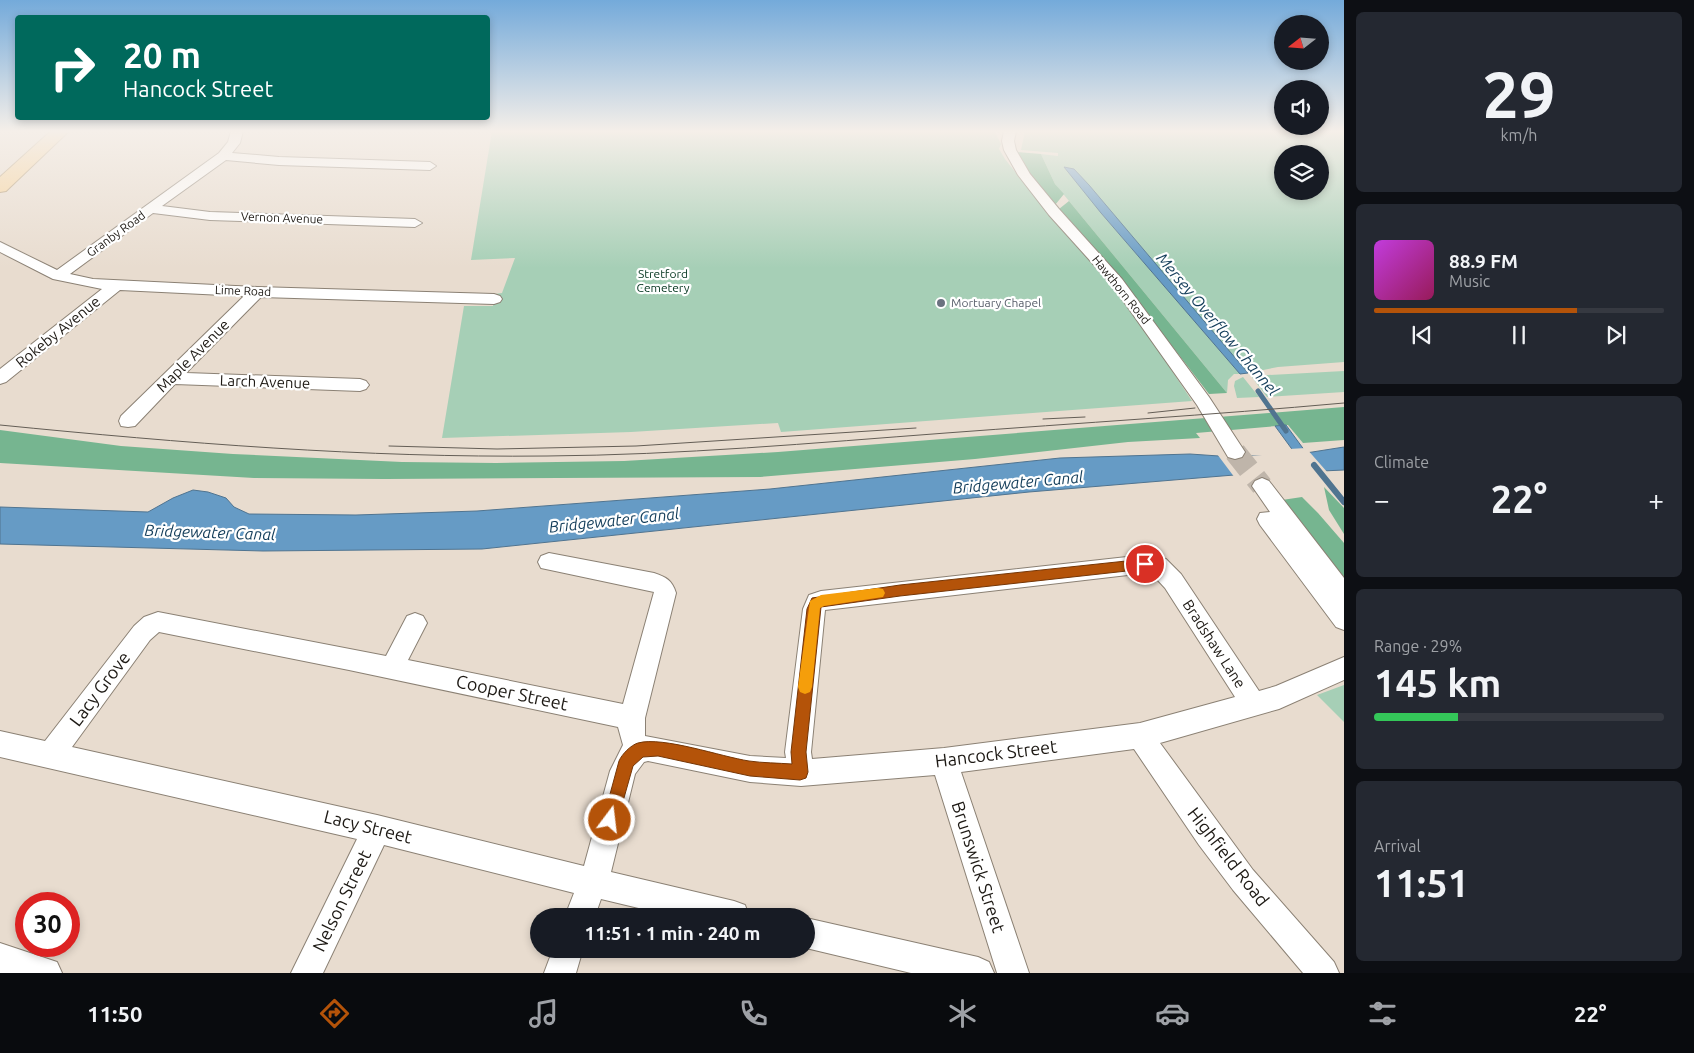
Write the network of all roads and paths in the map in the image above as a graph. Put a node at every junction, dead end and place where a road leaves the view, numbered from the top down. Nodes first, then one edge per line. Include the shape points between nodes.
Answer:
1 (12, 176) edge
2 (195, 176) edge
3 (1025, 176) edge
4 (0, 187) edge
5 (150, 209) junction
6 (415, 223) dead end
7 (0, 246) edge
8 (58, 276) junction
9 (115, 286) junction
10 (257, 292) junction
11 (494, 299) dead end
12 (0, 378) edge
13 (171, 378) junction
14 (360, 385) dead end
15 (128, 421) dead end
16 (1235, 452) tunnel mouth
17 (1262, 486) tunnel mouth
18 (1266, 519) dead end
19 (548, 562) dead end
20 (1344, 595) edge
21 (1344, 620) edge
22 (415, 623) dead end
23 (152, 624) joint
24 (392, 668) junction
25 (1344, 668) edge
26 (1254, 705) junction
27 (632, 718) junction
28 (1140, 736) junction
29 (0, 744) edge
30 (639, 750) junction
31 (50, 756) junction
32 (944, 761) junction
33 (800, 772) junction
34 (377, 829) junction
35 (593, 882) junction
36 (583, 908) edge
37 (701, 908) edge
38 (815, 935) edge
39 (565, 958) edge
40 (0, 960) edge
41 (46, 973) edge
42 (307, 973) edge
43 (560, 973) edge
44 (978, 973) edge
45 (1013, 973) edge
46 (1323, 973) edge

1 - 4 highway
2 - 5 street, Granby Road
3 - 16 street, Hawthorn Road via 1123,290 1203,401
5 - 6 street, Vernon Avenue via 210,216
5 - 8 street, Granby Road
7 - 8 street, Lime Road
8 - 9 street, Lime Road
9 - 10 street, Lime Road
9 - 12 street, Rokeby Avenue
10 - 11 street, Lime Road
10 - 13 street, Maple Avenue
13 - 14 street, Larch Avenue
13 - 15 street, Maple Avenue
17 - 20 street
18 - 21 street
19 - 27 street via 662,585 665,592
22 - 24 street
23 - 24 street, Cooper Street via 163,622
23 - 31 street, Lacy Grove
24 - 27 street, Cooper Street
25 - 26 street, Hancock Street
26 - 28 street, Hancock Street
26 - 33 street, Bradshaw Lane via 1173,581 1158,565 821,600 814,605 798,752
27 - 30 street via 632,740
28 - 32 street, Hancock Street
28 - 46 street, Highfield Road via 1243,880
29 - 31 street, Lacy Street
30 - 33 street, Hancock Street via 658,748 750,769
30 - 35 street via 627,761 623,771
31 - 34 street, Lacy Street
32 - 33 street, Hancock Street
32 - 45 street, Brunswick Street
34 - 35 street, Lacy Street
34 - 42 street, Nelson Street
35 - 36 street
35 - 37 street, Lacy Street
38 - 44 street
39 - 43 street
40 - 41 street

